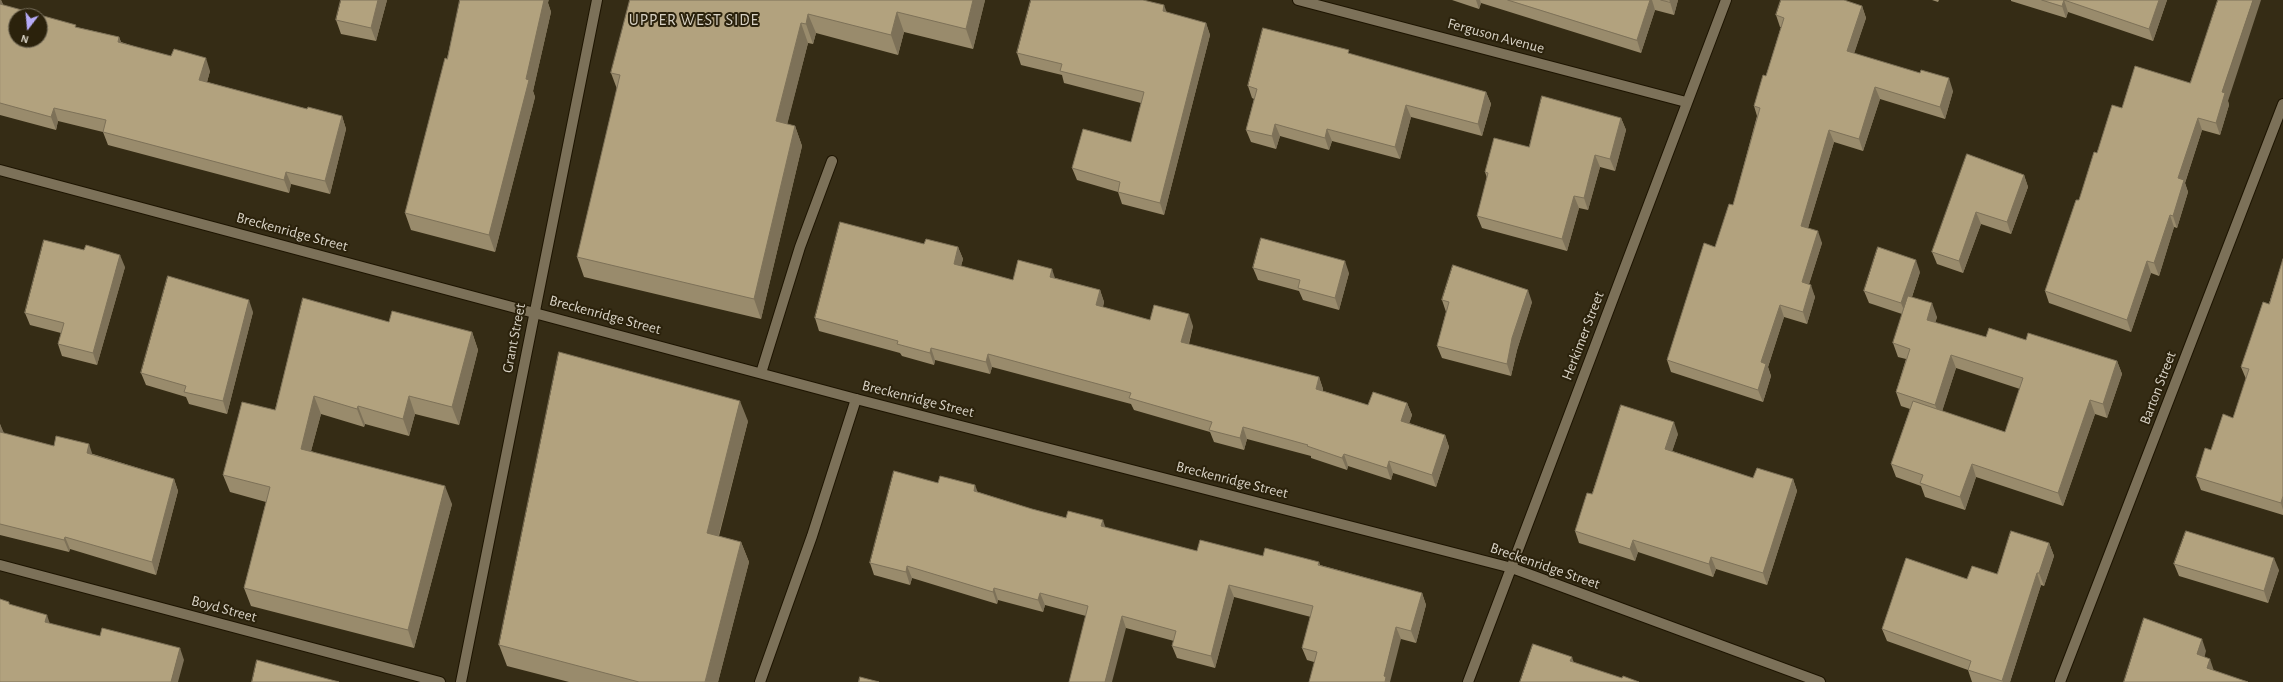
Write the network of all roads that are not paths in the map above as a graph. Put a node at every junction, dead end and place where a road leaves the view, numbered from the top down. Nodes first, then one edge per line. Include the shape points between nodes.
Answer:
1 (597, 0) edge
2 (1298, 0) edge
3 (1726, 0) edge
4 (1686, 102) junction
5 (2283, 104) edge
6 (832, 162) dead end
7 (0, 170) edge
8 (534, 312) junction
9 (761, 372) junction
10 (856, 399) junction
11 (0, 565) edge
12 (1512, 568) junction
13 (440, 682) edge
14 (461, 682) edge
15 (760, 682) edge
16 (1468, 682) edge
17 (1820, 682) edge
18 (2060, 682) edge

1 - 8 street, Grant Street
2 - 4 street, Ferguson Avenue
3 - 4 street, Herkimer Street
4 - 12 street, Herkimer Street
5 - 18 street, Barton Street
6 - 9 street via 800,248
7 - 8 street, Breckenridge Street
8 - 9 street, Breckenridge Street
8 - 14 street, Grant Street
9 - 10 street, Breckenridge Street
10 - 12 street, Breckenridge Street
10 - 15 street via 812,536
11 - 13 street, Boyd Street
12 - 16 street, Herkimer Street
12 - 17 street, Breckenridge Street

